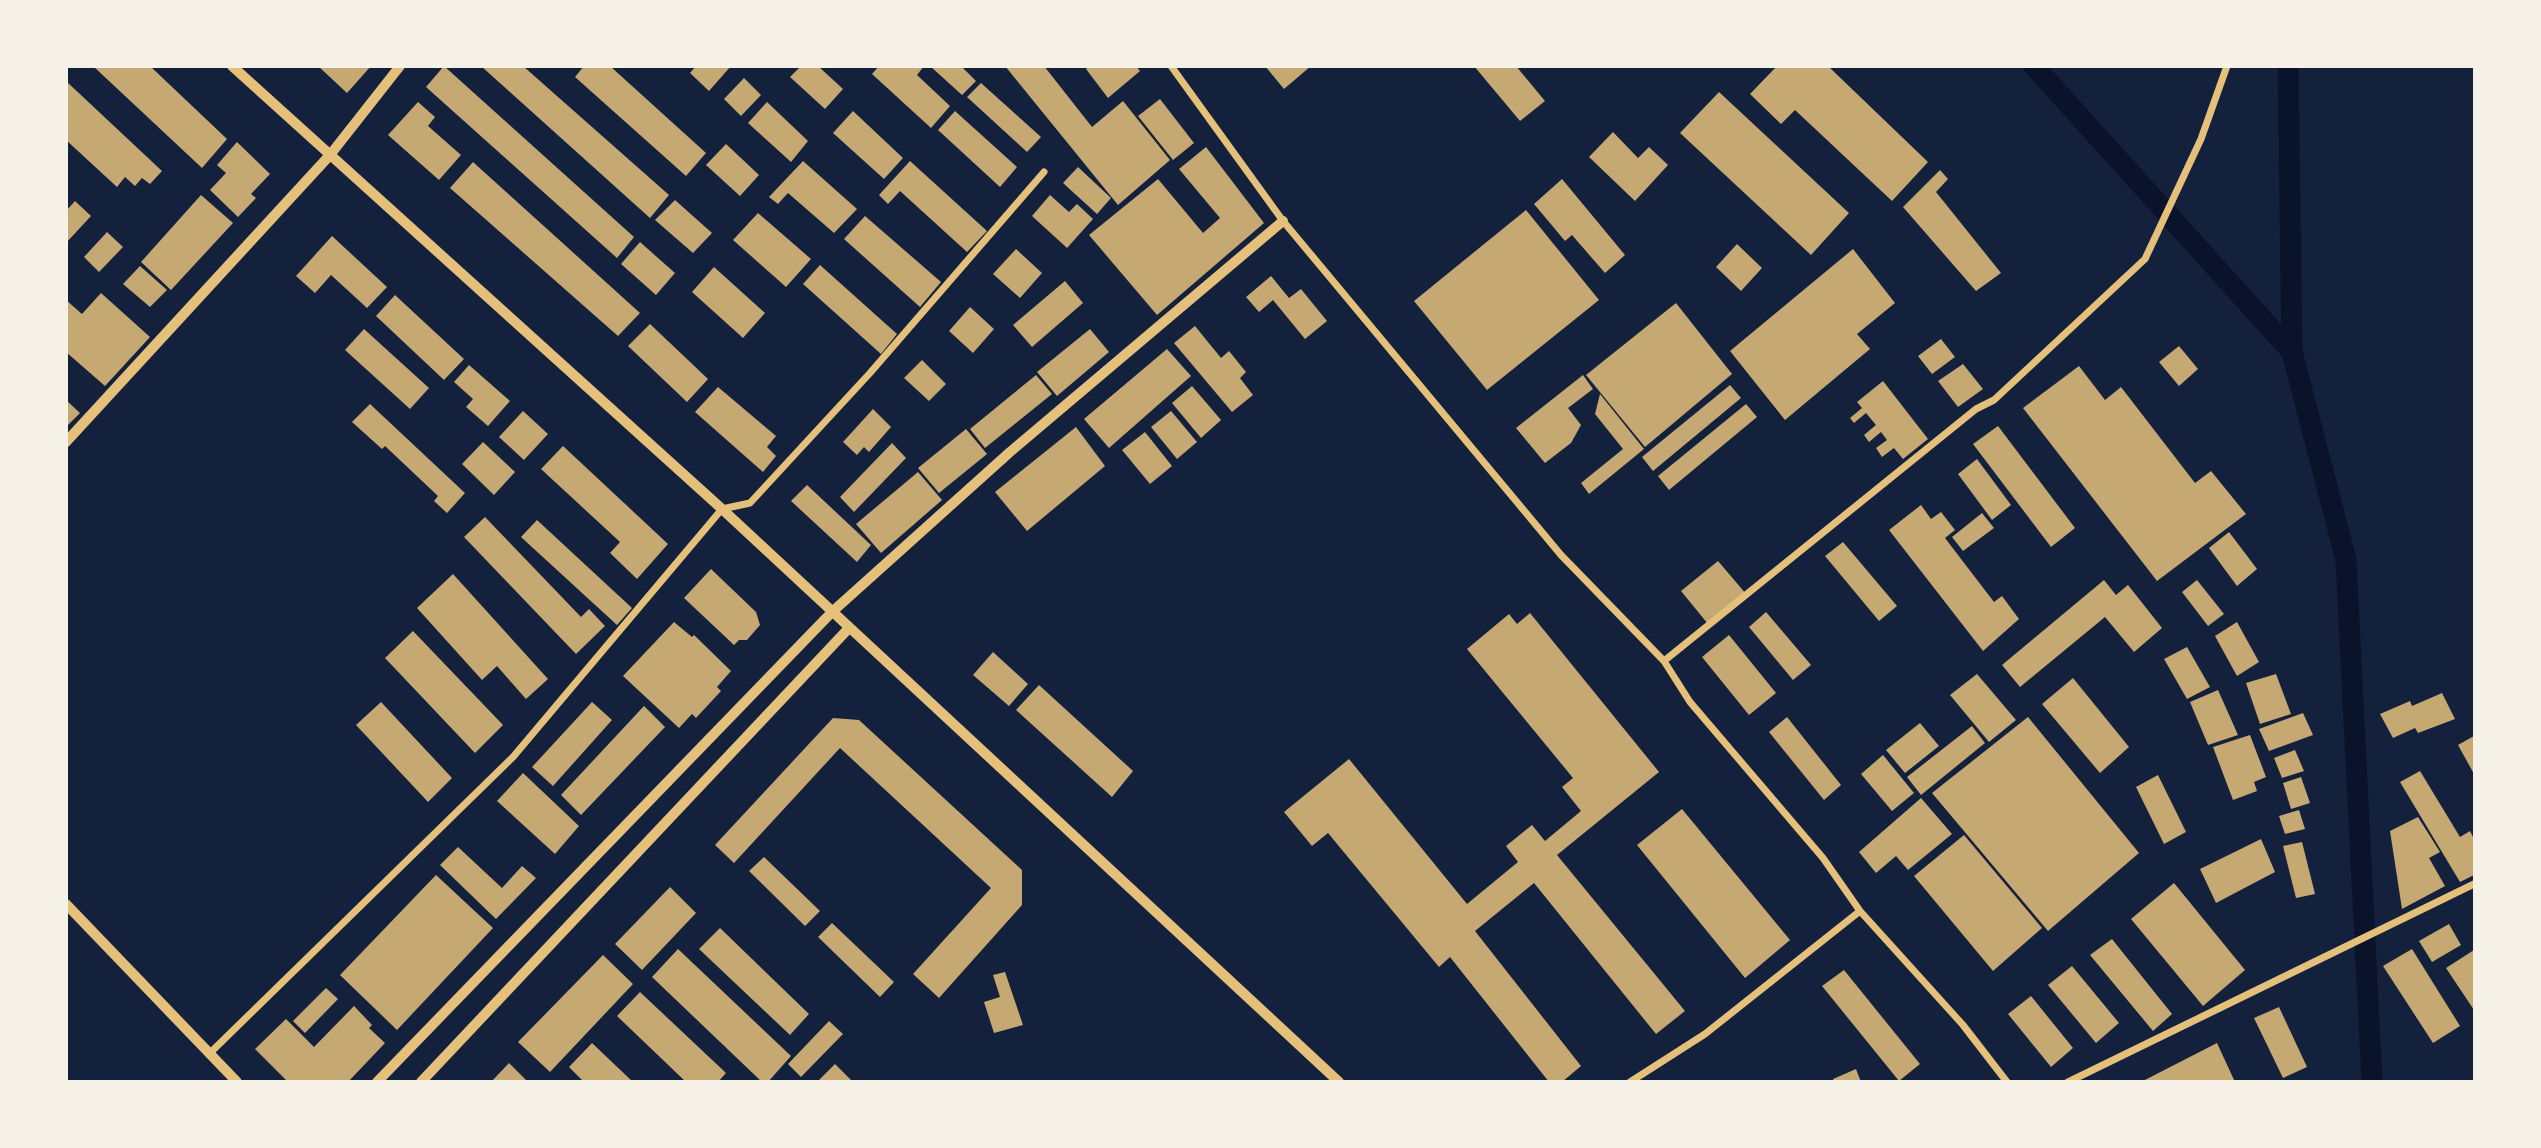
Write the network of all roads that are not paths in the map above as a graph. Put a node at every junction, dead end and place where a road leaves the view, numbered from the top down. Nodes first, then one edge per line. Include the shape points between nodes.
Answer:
1 (232, 66) edge
2 (400, 66) edge
3 (1171, 66) edge
4 (2227, 66) edge
5 (330, 155) junction
6 (1044, 172) dead end
7 (1283, 221) junction
8 (66, 442) edge
9 (722, 509) junction
10 (832, 612) junction
11 (849, 628) junction
12 (1664, 661) junction
13 (2474, 884) edge
14 (66, 904) edge
15 (1860, 911) junction
16 (210, 1053) junction
17 (237, 1082) edge
18 (377, 1082) edge
19 (421, 1082) edge
20 (1339, 1082) edge
21 (1630, 1082) edge
22 (2007, 1082) edge
23 (2068, 1082) edge

1 - 5 street
2 - 5 street
3 - 7 street
4 - 12 street via 2201,139 2145,259 1994,400 1976,409
5 - 8 street
5 - 9 street
6 - 9 street via 750,503
7 - 10 street via 1010,452
7 - 12 street via 1561,555
9 - 10 street
9 - 16 street via 513,757
10 - 11 street
10 - 18 street
11 - 19 street
11 - 20 street
12 - 15 street via 1690,702 1823,858
13 - 23 street
14 - 16 street
15 - 21 street via 1704,1034
15 - 22 street via 1963,1025
16 - 17 street

